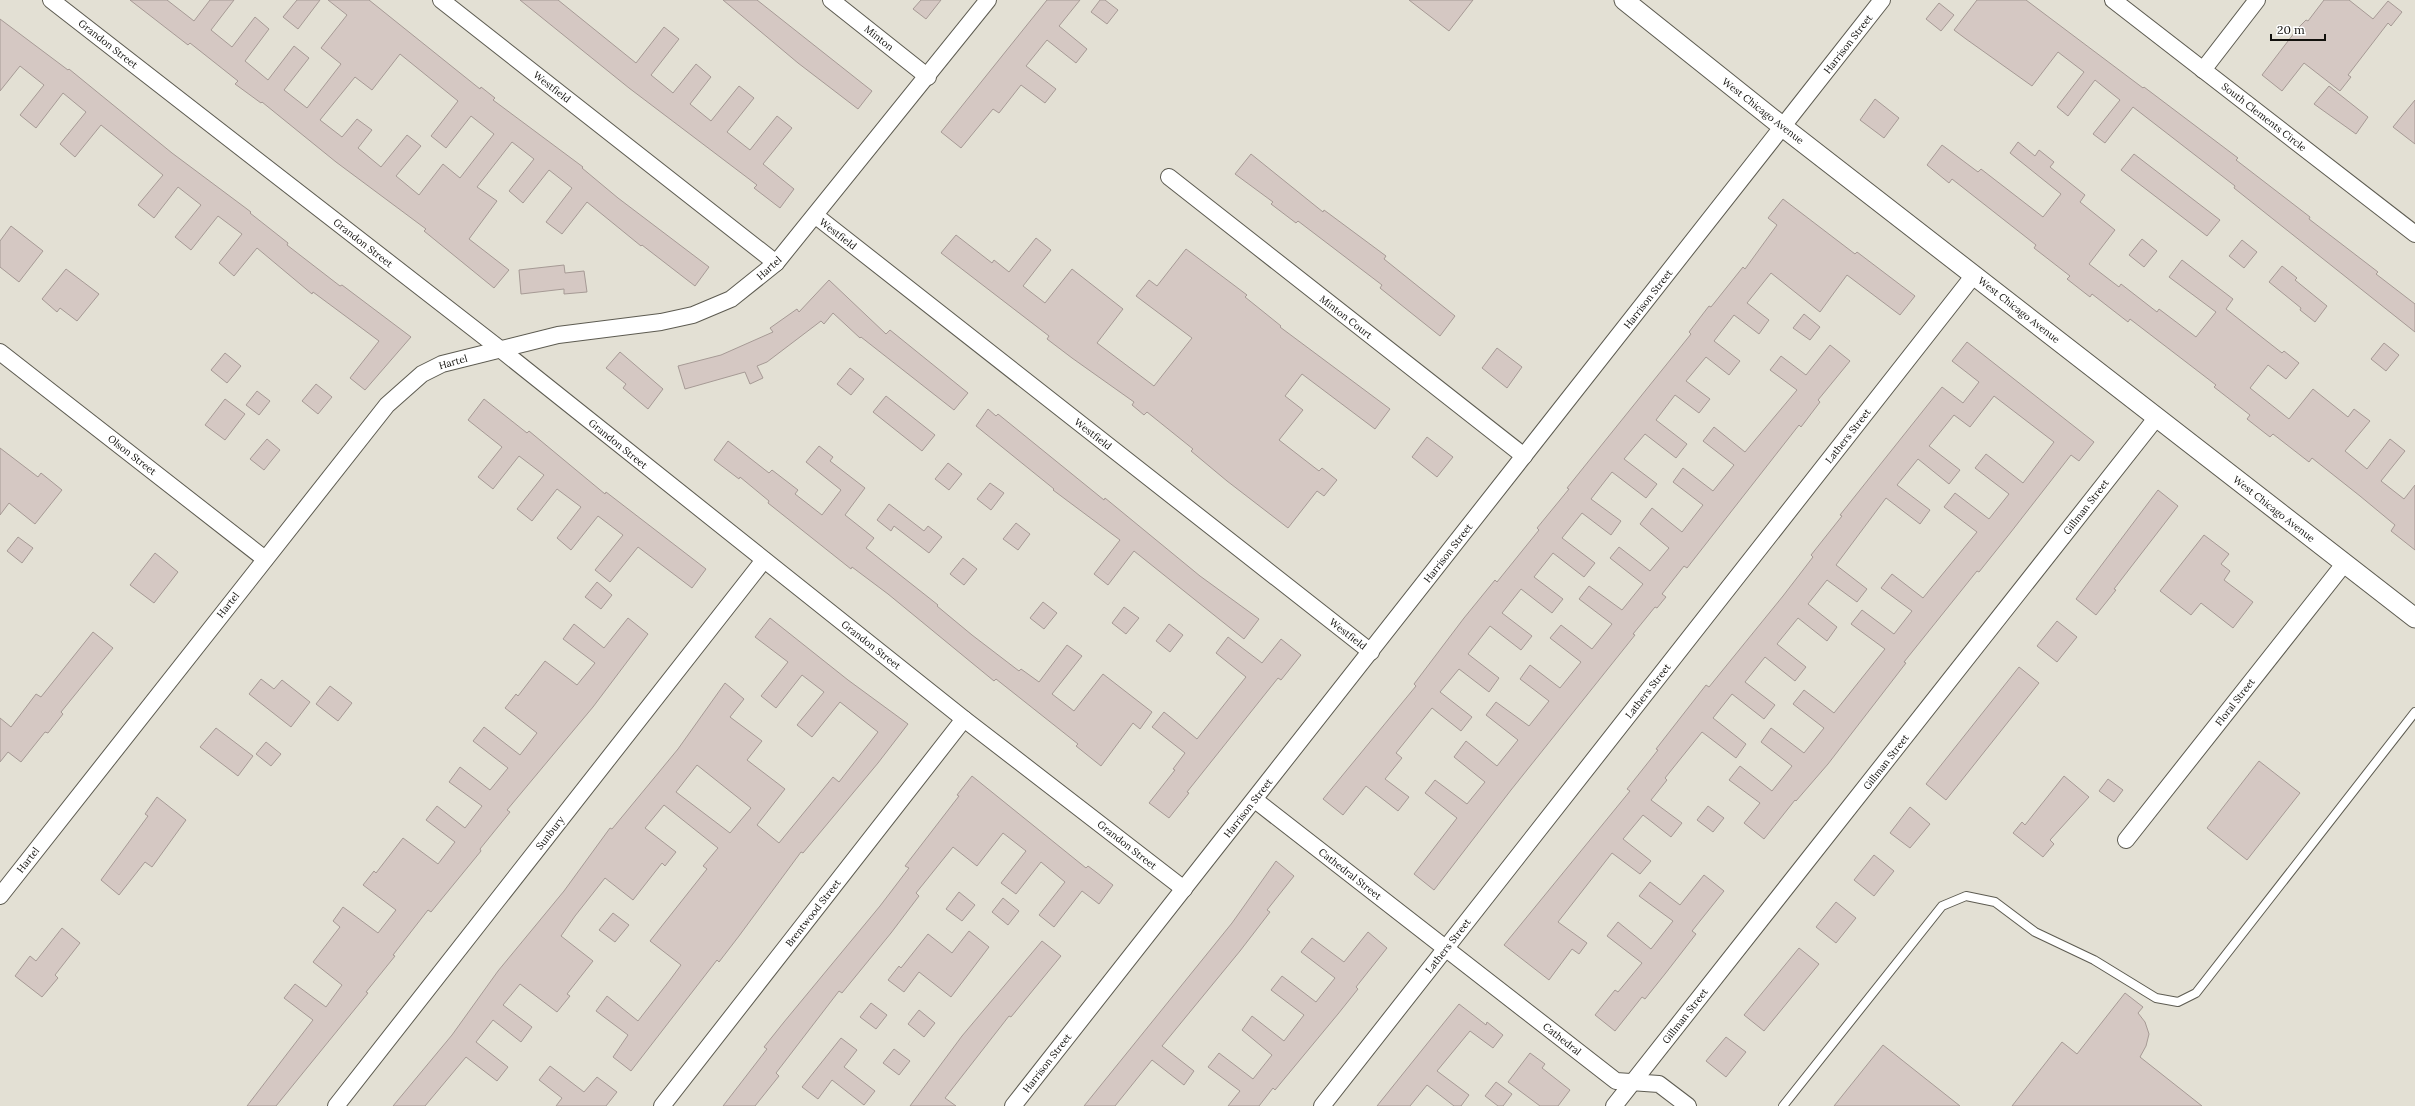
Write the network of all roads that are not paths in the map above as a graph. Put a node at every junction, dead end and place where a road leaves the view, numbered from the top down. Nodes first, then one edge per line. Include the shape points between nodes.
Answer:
1 (51, 0) edge
2 (441, 0) edge
3 (830, 0) edge
4 (988, 0) edge
5 (1624, 0) edge
6 (1882, 0) edge
7 (2113, 0) edge
8 (2257, 0) edge
9 (2203, 70) junction
10 (928, 76) junction
11 (1783, 127) junction
12 (1169, 177) dead end
13 (816, 216) junction
14 (2414, 232) edge
15 (776, 263) junction
16 (1974, 275) junction
17 (500, 349) junction
18 (0, 352) edge
19 (2157, 417) junction
20 (1524, 456) junction
21 (265, 559) junction
22 (764, 560) junction
23 (2344, 564) junction
24 (2415, 618) edge
25 (1371, 652) junction
26 (2415, 712) edge
27 (964, 719) junction
28 (1255, 800) junction
29 (2126, 840) dead end
30 (1184, 890) junction
31 (0, 896) edge
32 (1446, 948) junction
33 (1634, 1081) junction
34 (336, 1106) edge
35 (662, 1106) edge
36 (1013, 1106) edge
37 (1322, 1106) edge
38 (1614, 1106) edge
39 (1688, 1106) edge
40 (1783, 1106) edge

1 - 17 street, Grandon Street
2 - 15 street, Westfield
3 - 10 street, Minton
4 - 10 street, Hartel
5 - 11 street, West Chicago Avenue
6 - 11 street, Harrison Street
7 - 9 street, South Clements Circle
8 - 9 street
9 - 14 street, South Clements Circle
10 - 13 street, Hartel
11 - 16 street, West Chicago Avenue
11 - 20 street, Harrison Street
12 - 20 street, Minton Court
13 - 15 street, Hartel
13 - 25 street, Westfield
15 - 17 street, Hartel via 730,299 693,315 661,322 558,335
16 - 19 street, West Chicago Avenue
16 - 32 street, Lathers Street
17 - 21 street, Hartel via 442,364 404,387 382,411
17 - 22 street, Grandon Street
18 - 21 street, Olson Street
19 - 23 street, West Chicago Avenue
19 - 33 street, Gillman Street
20 - 25 street, Harrison Street
21 - 31 street, Hartel
22 - 27 street, Grandon Street
22 - 34 street, Sunbury
23 - 24 street, West Chicago Avenue
23 - 29 street, Floral Street
25 - 28 street, Harrison Street
26 - 40 lane via 2196,993 2178,1002 2156,998 2094,960 2035,932 1995,902 1966,896 1942,906
27 - 30 street, Grandon Street
27 - 35 street, Brentwood Street
28 - 30 street, Harrison Street
28 - 32 street, Cathedral Street
30 - 36 street, Harrison Street
32 - 33 street, Cathedral via 1616,1081
32 - 37 street, Lathers Street
33 - 38 street, Gillman Street
33 - 39 street, Cathedral via 1659,1084

